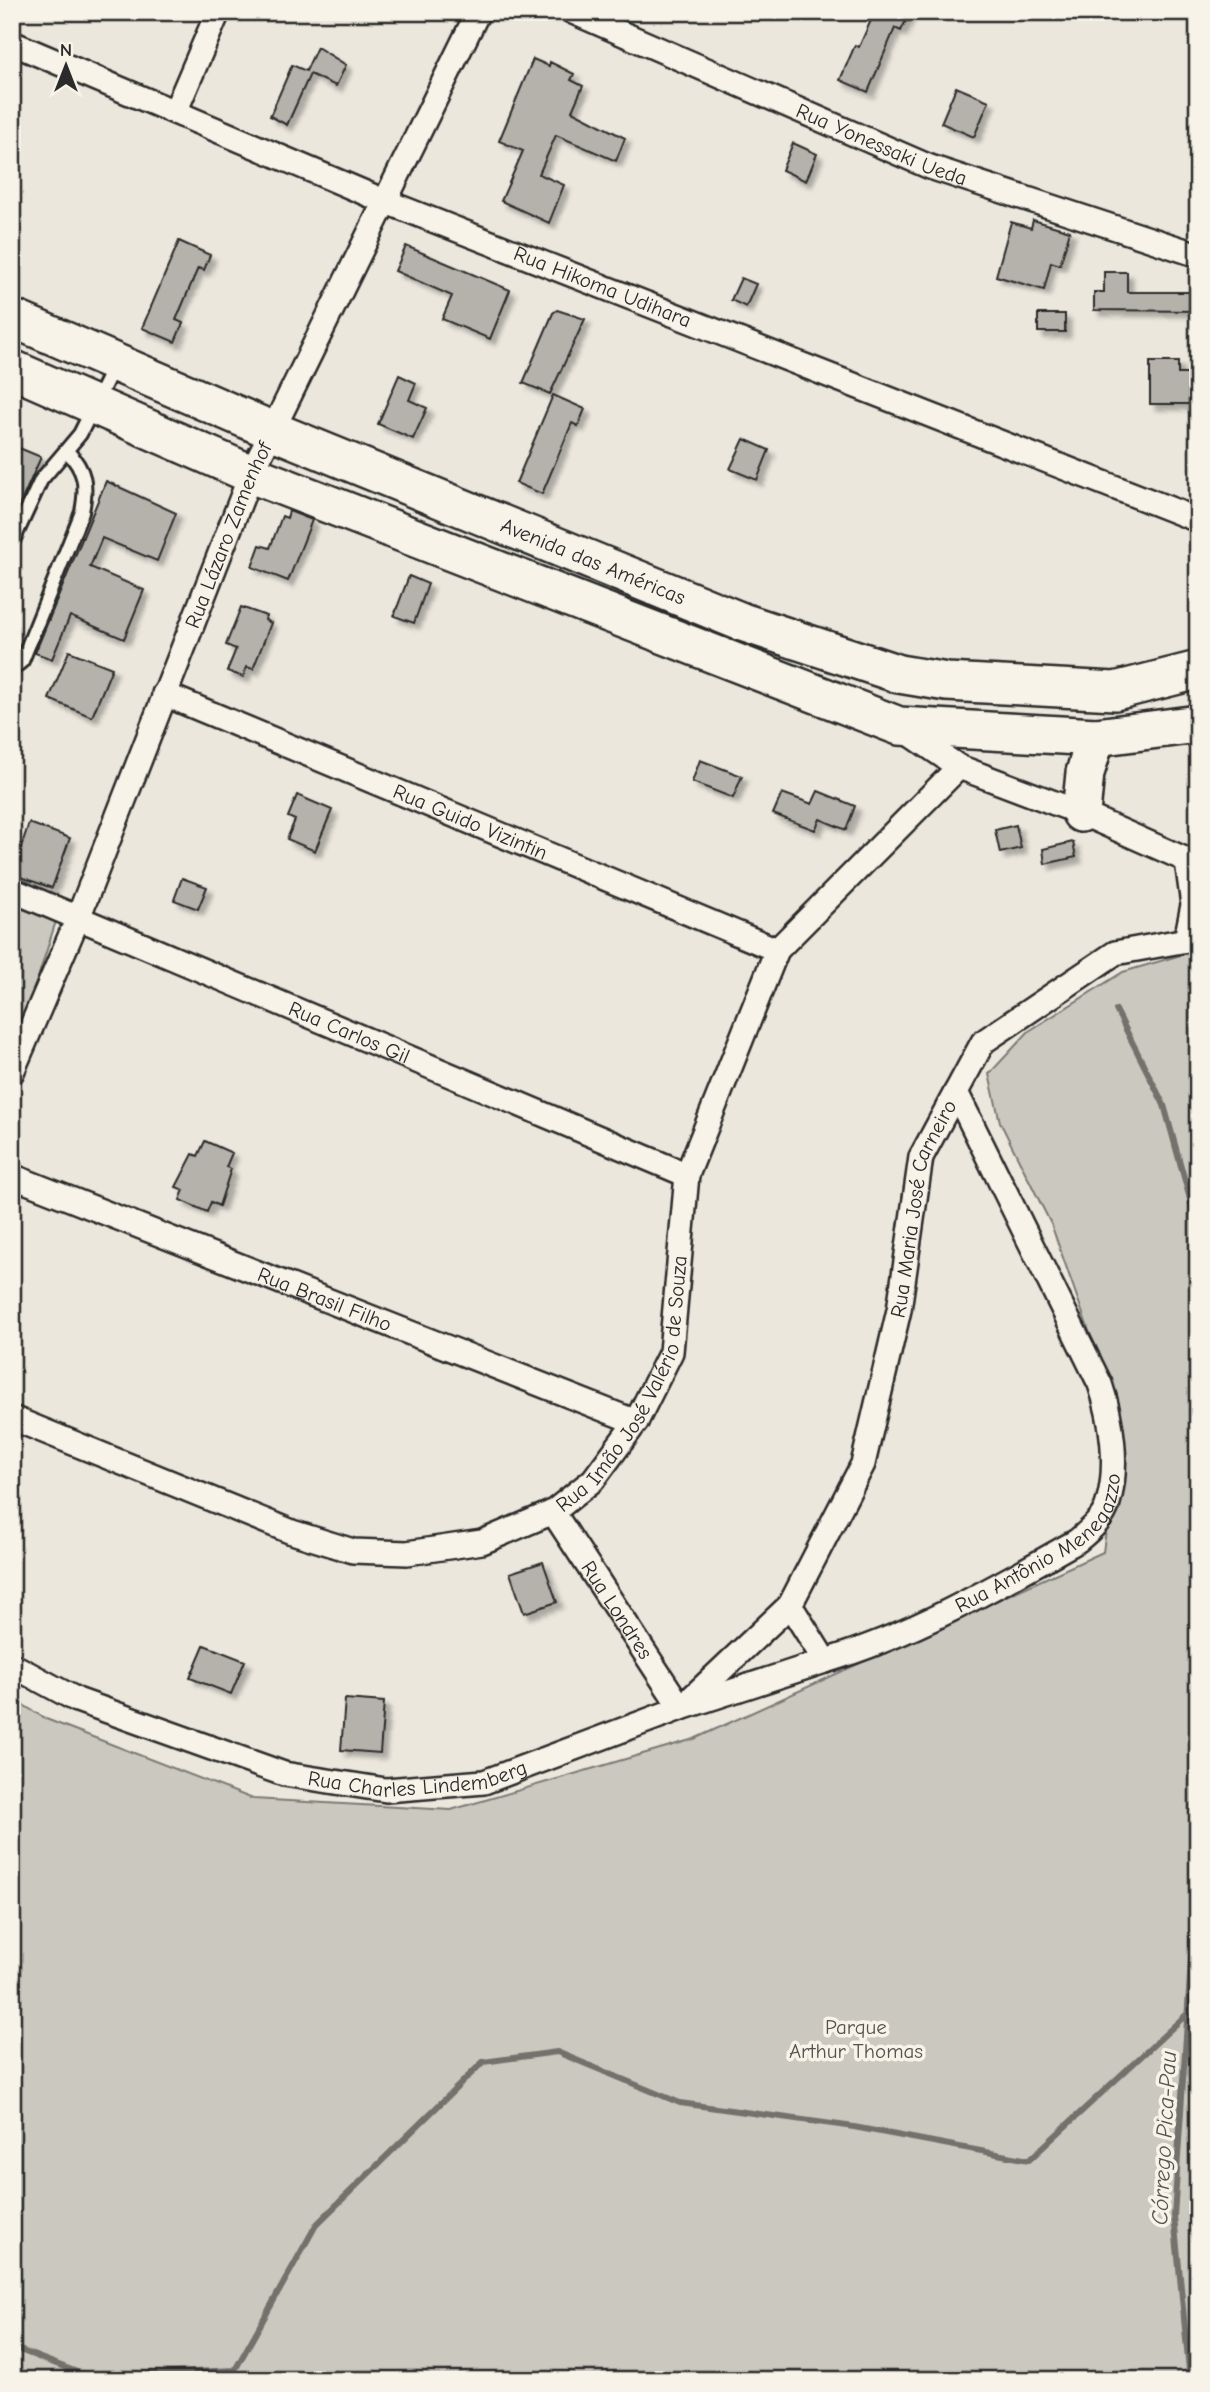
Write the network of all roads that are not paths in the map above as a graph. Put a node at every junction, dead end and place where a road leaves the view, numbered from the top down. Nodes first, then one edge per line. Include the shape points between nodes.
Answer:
1 (218, 12) edge
2 (478, 12) edge
3 (573, 12) edge
4 (12, 43) edge
5 (175, 112) junction
6 (384, 201) junction
7 (1198, 255) edge
8 (12, 318) edge
9 (115, 362) junction
10 (12, 369) edge
11 (97, 406) junction
12 (271, 430) junction
13 (67, 451) junction
14 (251, 474) junction
15 (1198, 520) edge
16 (12, 543) edge
17 (12, 669) edge
18 (1198, 670) edge
19 (163, 694) junction
20 (1198, 724) edge
21 (898, 726) junction
22 (1096, 737) junction
23 (959, 767) junction
24 (1081, 813) junction
25 (1192, 863) edge
26 (12, 890) edge
27 (78, 918) junction
28 (1192, 939) edge
29 (778, 950) junction
30 (13, 1066) edge
31 (956, 1092) junction
32 (687, 1175) junction
33 (12, 1176) edge
34 (12, 1418) edge
35 (636, 1422) junction
36 (553, 1512) junction
37 (790, 1605) junction
38 (825, 1661) junction
39 (12, 1665) edge
40 (681, 1708) junction

1 - 5 street
2 - 6 street, Rua Lázaro Zamenhof
3 - 7 street, Rua Yonessaki Ueda via 930,167
4 - 5 street, Rua Hikoma Udihara
5 - 6 street, Rua Hikoma Udihara
6 - 12 street, Rua Lázaro Zamenhof
6 - 15 street, Rua Hikoma Udihara
8 - 9 main road, Avenida das Américas
9 - 11 lane
9 - 12 main road, Avenida das Américas
10 - 11 main road, Avenida das Américas
11 - 13 lane
11 - 14 main road, Avenida das Américas
12 - 14 street, Rua Lázaro Zamenhof
12 - 18 main road, Avenida das Américas via 741,622 898,674 947,682 1115,691
13 - 16 lane via 41,480
13 - 17 lane via 81,466 87,488 82,512 22,661
14 - 19 street, Rua Lázaro Zamenhof
14 - 21 main road, Avenida das Américas
19 - 27 street, Rua Lázaro Zamenhof
19 - 29 street, Rua Guido Vizintin
20 - 22 main road, Avenida das Américas
21 - 22 main road, Avenida das Américas
21 - 23 street
22 - 24 main road via 1085,773
23 - 24 street
23 - 29 street, Rua Imão José Valério de Souza
24 - 25 street
25 - 28 street
26 - 27 street, Rua Carlos Gil
27 - 30 street, Rua Lázaro Zamenhof
27 - 32 street, Rua Carlos Gil
28 - 31 street, Rua Maria José Carneiro via 1115,953 983,1042
29 - 32 street, Rua Imão José Valério de Souza
31 - 37 street, Rua Maria José Carneiro via 921,1157 898,1310 863,1464
31 - 38 street, Rua Antônio Menegazzo via 1100,1384 1109,1410 1113,1463 1108,1506 1077,1541 964,1604 873,1647
32 - 35 street, Rua Imão José Valério de Souza via 671,1352
33 - 35 street, Rua Brasil Filho
34 - 36 street, Rua Imão José Valério de Souza via 292,1532 353,1551 407,1553 482,1542
35 - 36 street, Rua Imão José Valério de Souza via 593,1480
36 - 40 street, Rua Londres
37 - 38 street
37 - 40 street, Rua Charles Lindemberg
38 - 40 street, Rua Antônio Menegazzo
39 - 40 street, Rua Charles Lindemberg via 76,1700 284,1774 386,1790 484,1782

